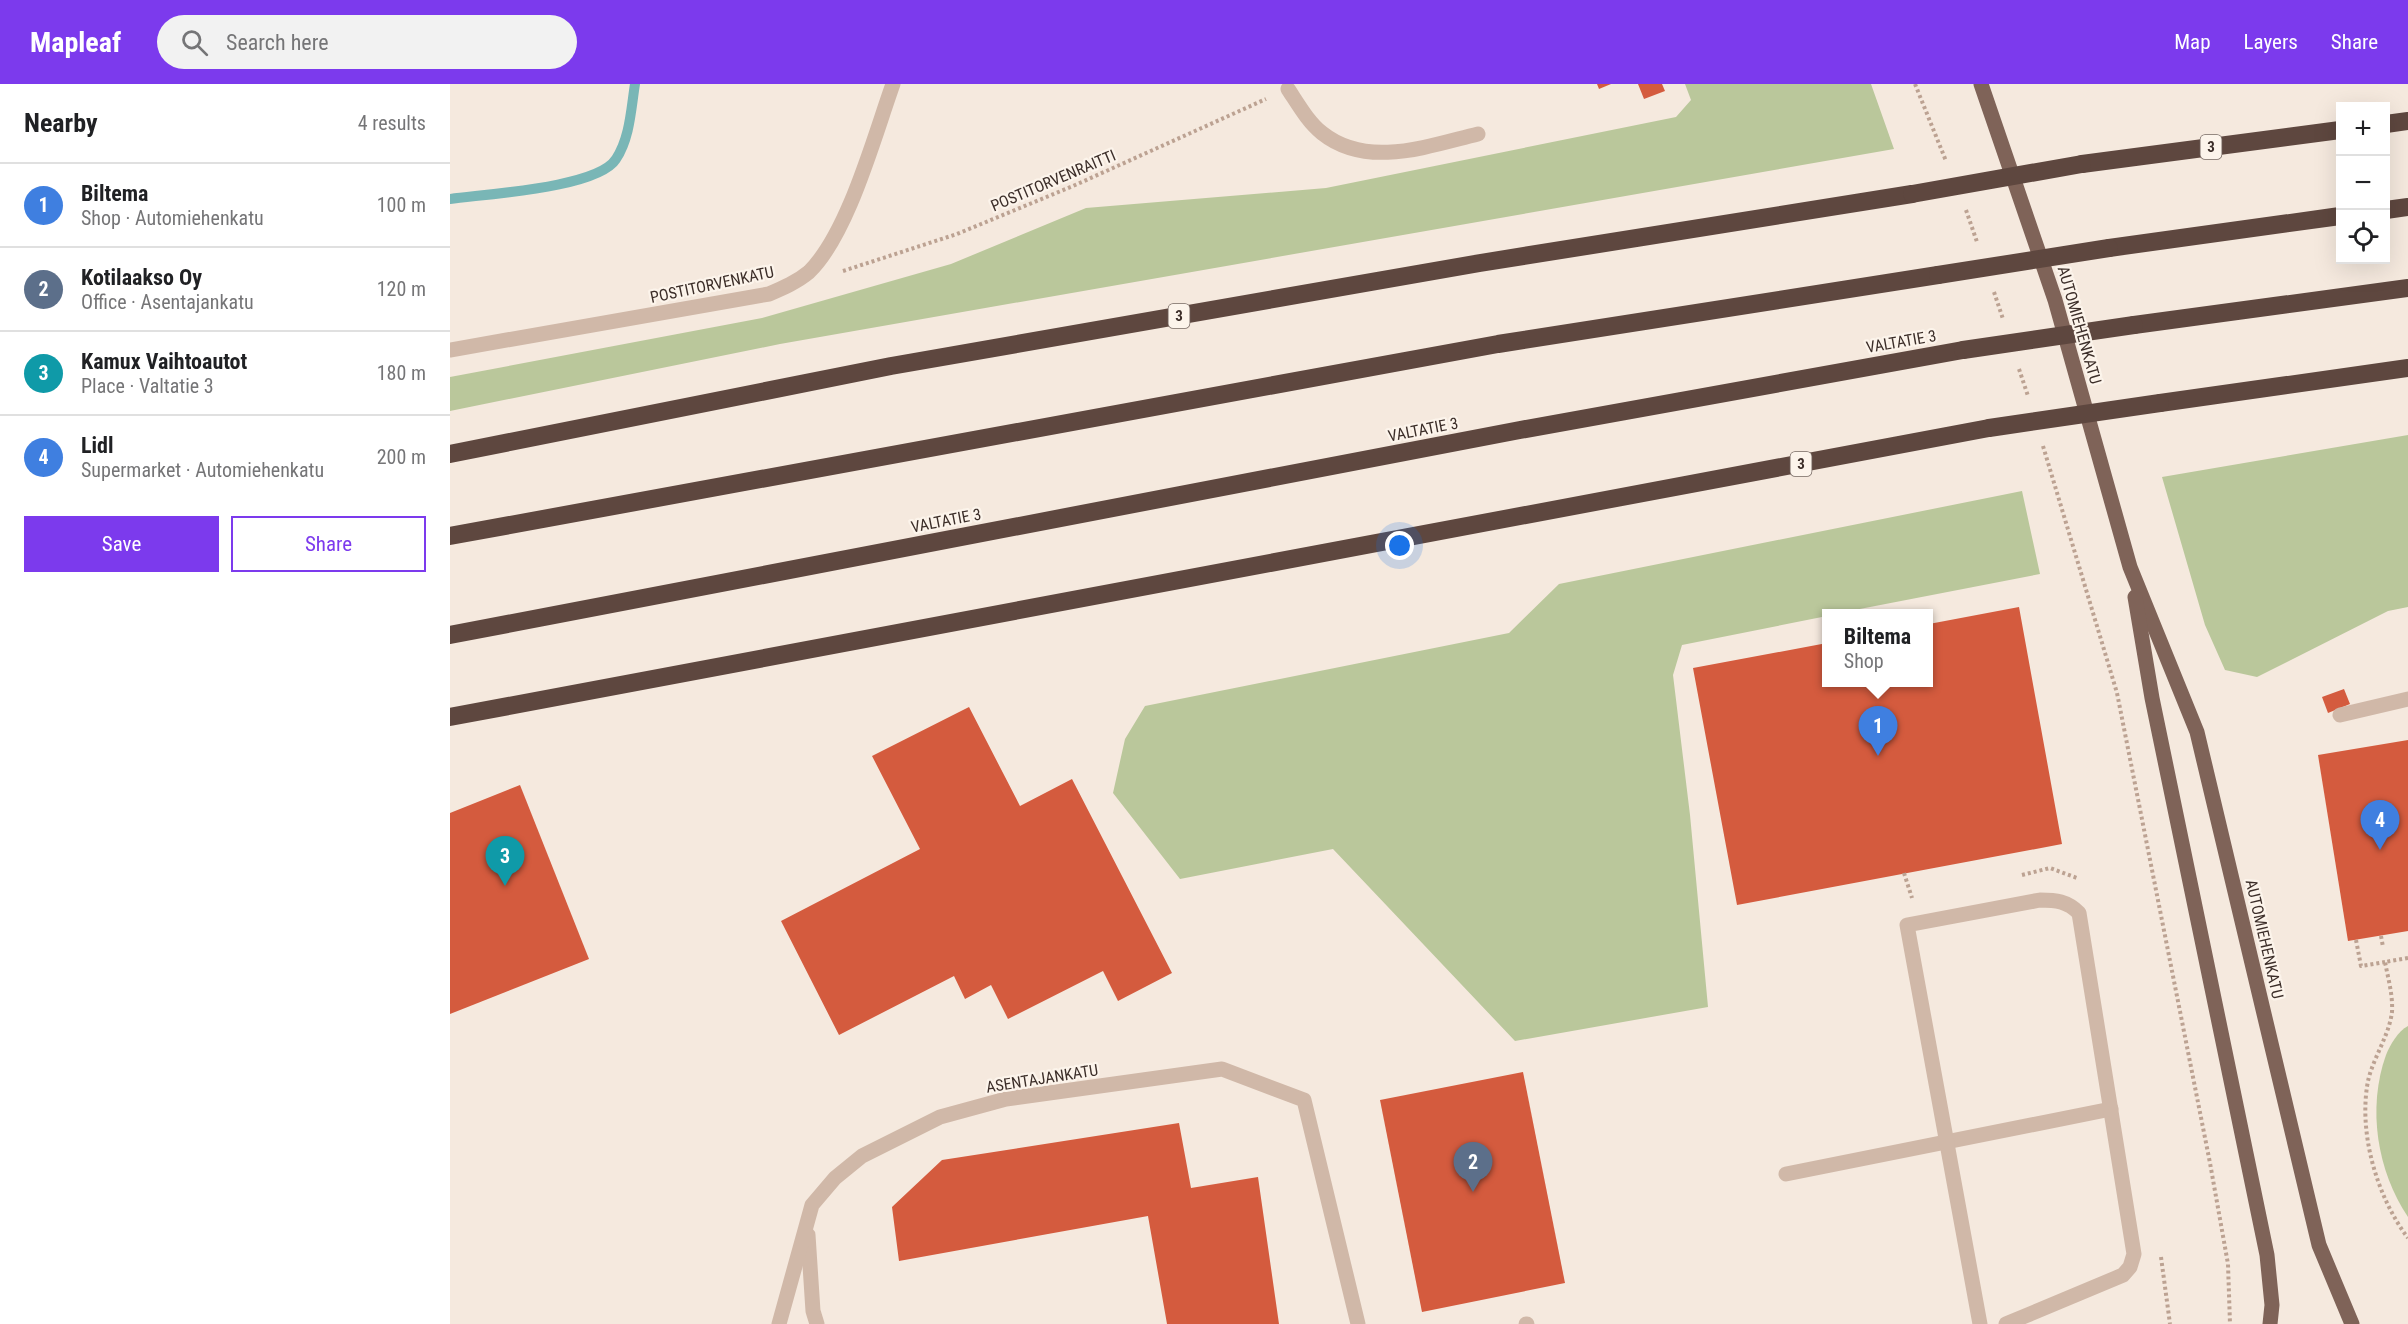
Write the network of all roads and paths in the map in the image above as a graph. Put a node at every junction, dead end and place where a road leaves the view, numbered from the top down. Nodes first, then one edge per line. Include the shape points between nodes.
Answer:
1 (893, 84) edge
2 (1915, 84) edge
3 (1981, 88) edge
4 (1288, 89) joint
5 (2408, 121) edge
6 (2390, 123) edge
7 (2336, 131) edge
8 (1478, 134) dead end
9 (1947, 162) dead end
10 (1965, 206) dead end
11 (2408, 207) edge
12 (2390, 209) edge
13 (2336, 217) edge
14 (1979, 249) dead end
15 (808, 273) junction
16 (1990, 282) dead end
17 (2408, 288) edge
18 (2005, 325) dead end
19 (450, 350) edge
20 (2016, 358) dead end
21 (2408, 368) edge
22 (2030, 402) dead end
23 (2040, 436) dead end
24 (450, 454) edge
25 (450, 536) edge
26 (2130, 567) junction
27 (450, 635) edge
28 (2408, 699) edge
29 (2340, 715) dead end
30 (450, 717) edge
31 (1904, 873) dead end
32 (1913, 901) dead end
33 (2381, 936) dead end
34 (2356, 940) dead end
35 (2383, 947) dead end
36 (2408, 958) edge
37 (2385, 962) junction
38 (2111, 1109) junction
39 (1947, 1142) junction
40 (1786, 1174) dead end
41 (807, 1227) junction
42 (2408, 1238) edge
43 (779, 1324) edge
44 (817, 1324) edge
45 (1358, 1324) edge
46 (1980, 1324) edge
47 (2006, 1324) edge
48 (2230, 1324) edge
49 (2270, 1324) edge
50 (2352, 1324) edge

1 - 15 street, POSTITORVENKATU via 843,219 830,245
2 - 9 path
3 - 26 main road, AUTOMIEHENKATU via 2055,300
4 - 8 street via 1321,132 1359,151 1416,149
4 - 15 path, POSTITORVENRAITTI via 957,234 859,267
5 - 6 highway
7 - 24 highway, 3, bridge via 2082,164 1468,266 891,366
10 - 14 path
11 - 12 highway
13 - 25 highway, bridge via 2109,248 1498,344
15 - 19 street, POSTITORVENKATU via 769,294
16 - 18 path
17 - 27 highway, VALTATIE 3, bridge via 1963,350 1520,430
20 - 22 path
21 - 30 highway, 3, bridge via 1989,428
23 - 48 path via 2117,693 2210,1163 2228,1264
26 - 49 main road, AUTOMIEHENKATU via 2152,698 2267,1255
26 - 50 main road, AUTOMIEHENKATU via 2197,732 2319,1245
28 - 29 street
31 - 32 path
33 - 35 path
34 - 37 path via 2361,966
36 - 37 path
37 - 42 path via 2392,1012 2368,1081 2367,1124 2381,1189
38 - 39 street
38 - 39 street via 2079,913 2071,905 2040,900 1918,922 1907,925
38 - 47 street via 2134,1254 2130,1267 2123,1275
39 - 40 street
39 - 46 street
41 - 43 street, ASENTAJANKATU
41 - 44 street, ASENTAJANKATU
41 - 45 street, ASENTAJANKATU via 812,1205 844,1170 862,1156 940,1117 1006,1100 1222,1069 1304,1100

